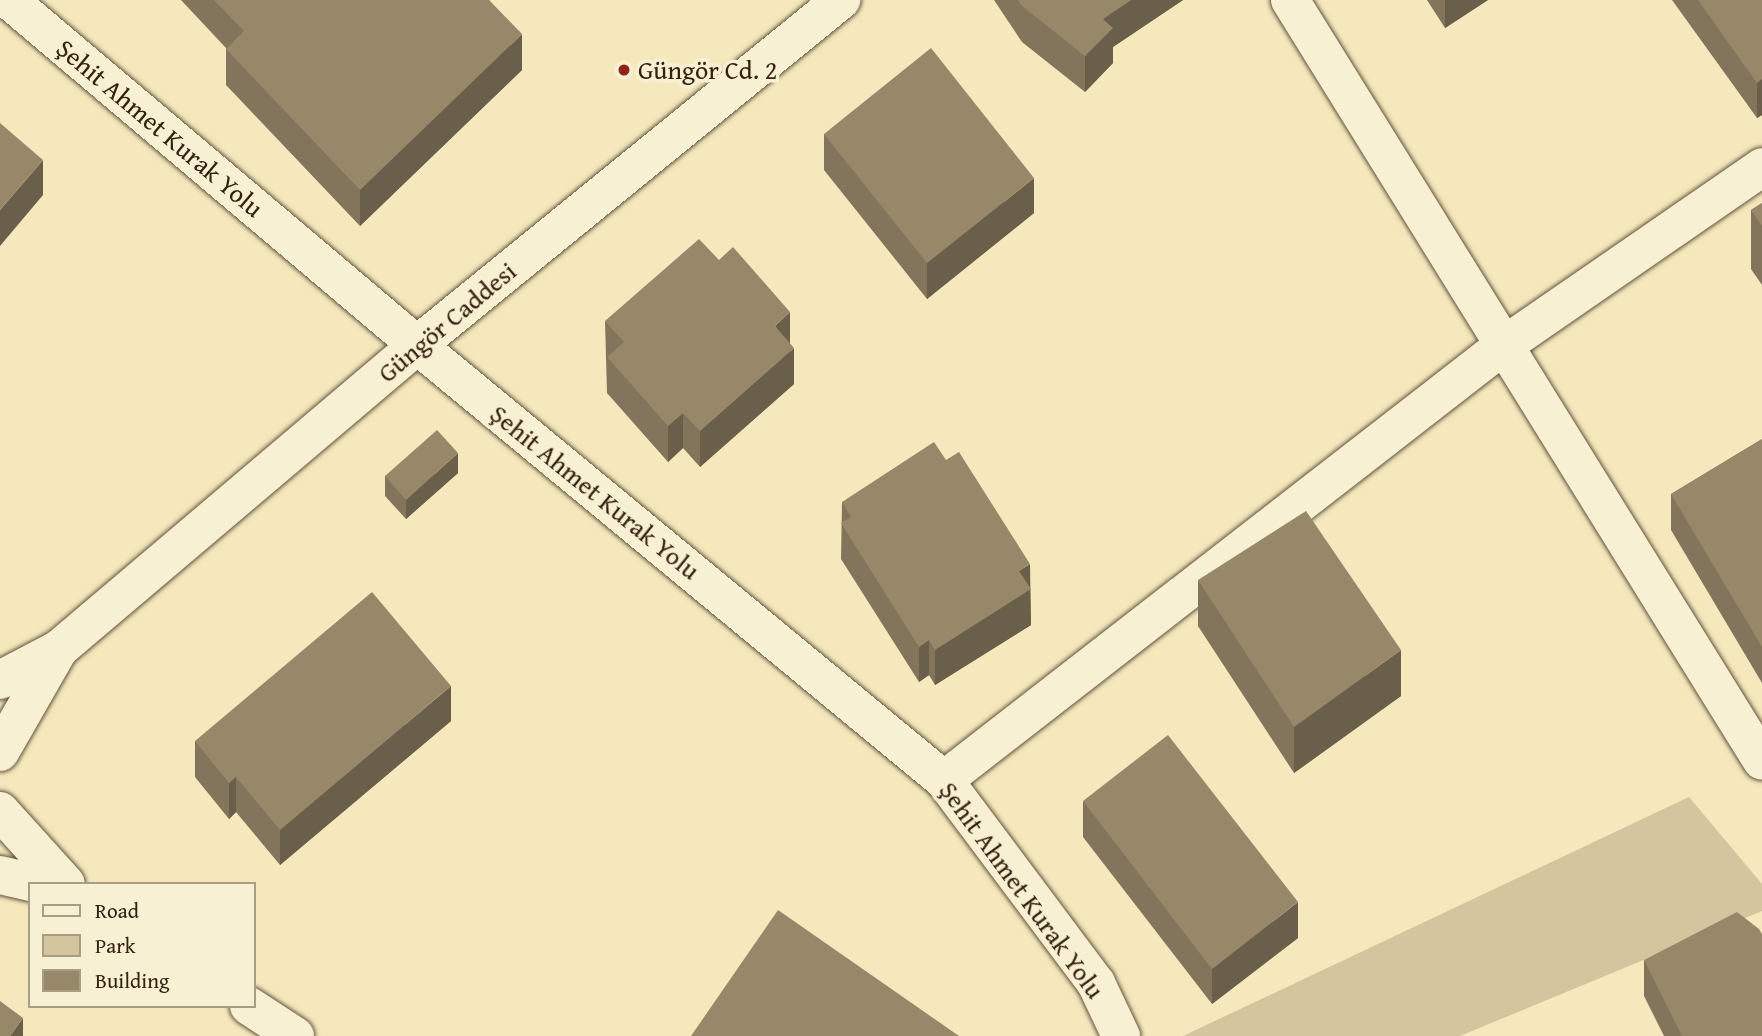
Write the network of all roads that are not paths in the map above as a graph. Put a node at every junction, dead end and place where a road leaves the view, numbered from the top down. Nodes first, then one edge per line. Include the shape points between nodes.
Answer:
1 (9, 0) edge
2 (841, 0) edge
3 (1290, 0) edge
4 (1762, 167) edge
5 (417, 345) junction
6 (1503, 346) junction
7 (58, 649) junction
8 (0, 680) edge
9 (0, 752) edge
10 (1762, 761) edge
11 (944, 780) junction
12 (0, 811) edge
13 (0, 875) edge
14 (30, 882) edge
15 (64, 882) edge
16 (252, 1008) edge
17 (295, 1036) edge
18 (1121, 1036) edge

1 - 5 street, Şehit Ahmet Kurak Yolu
2 - 5 street, Güngör Caddesi
3 - 6 street
4 - 6 street
5 - 7 street, Güngör Caddesi
5 - 11 street, Şehit Ahmet Kurak Yolu
6 - 10 street
6 - 11 street
7 - 8 street, Güngör Caddesi
7 - 9 street, Güngör Caddesi
11 - 18 street, Şehit Ahmet Kurak Yolu via 1096,983
12 - 15 street
13 - 14 street
16 - 17 street

